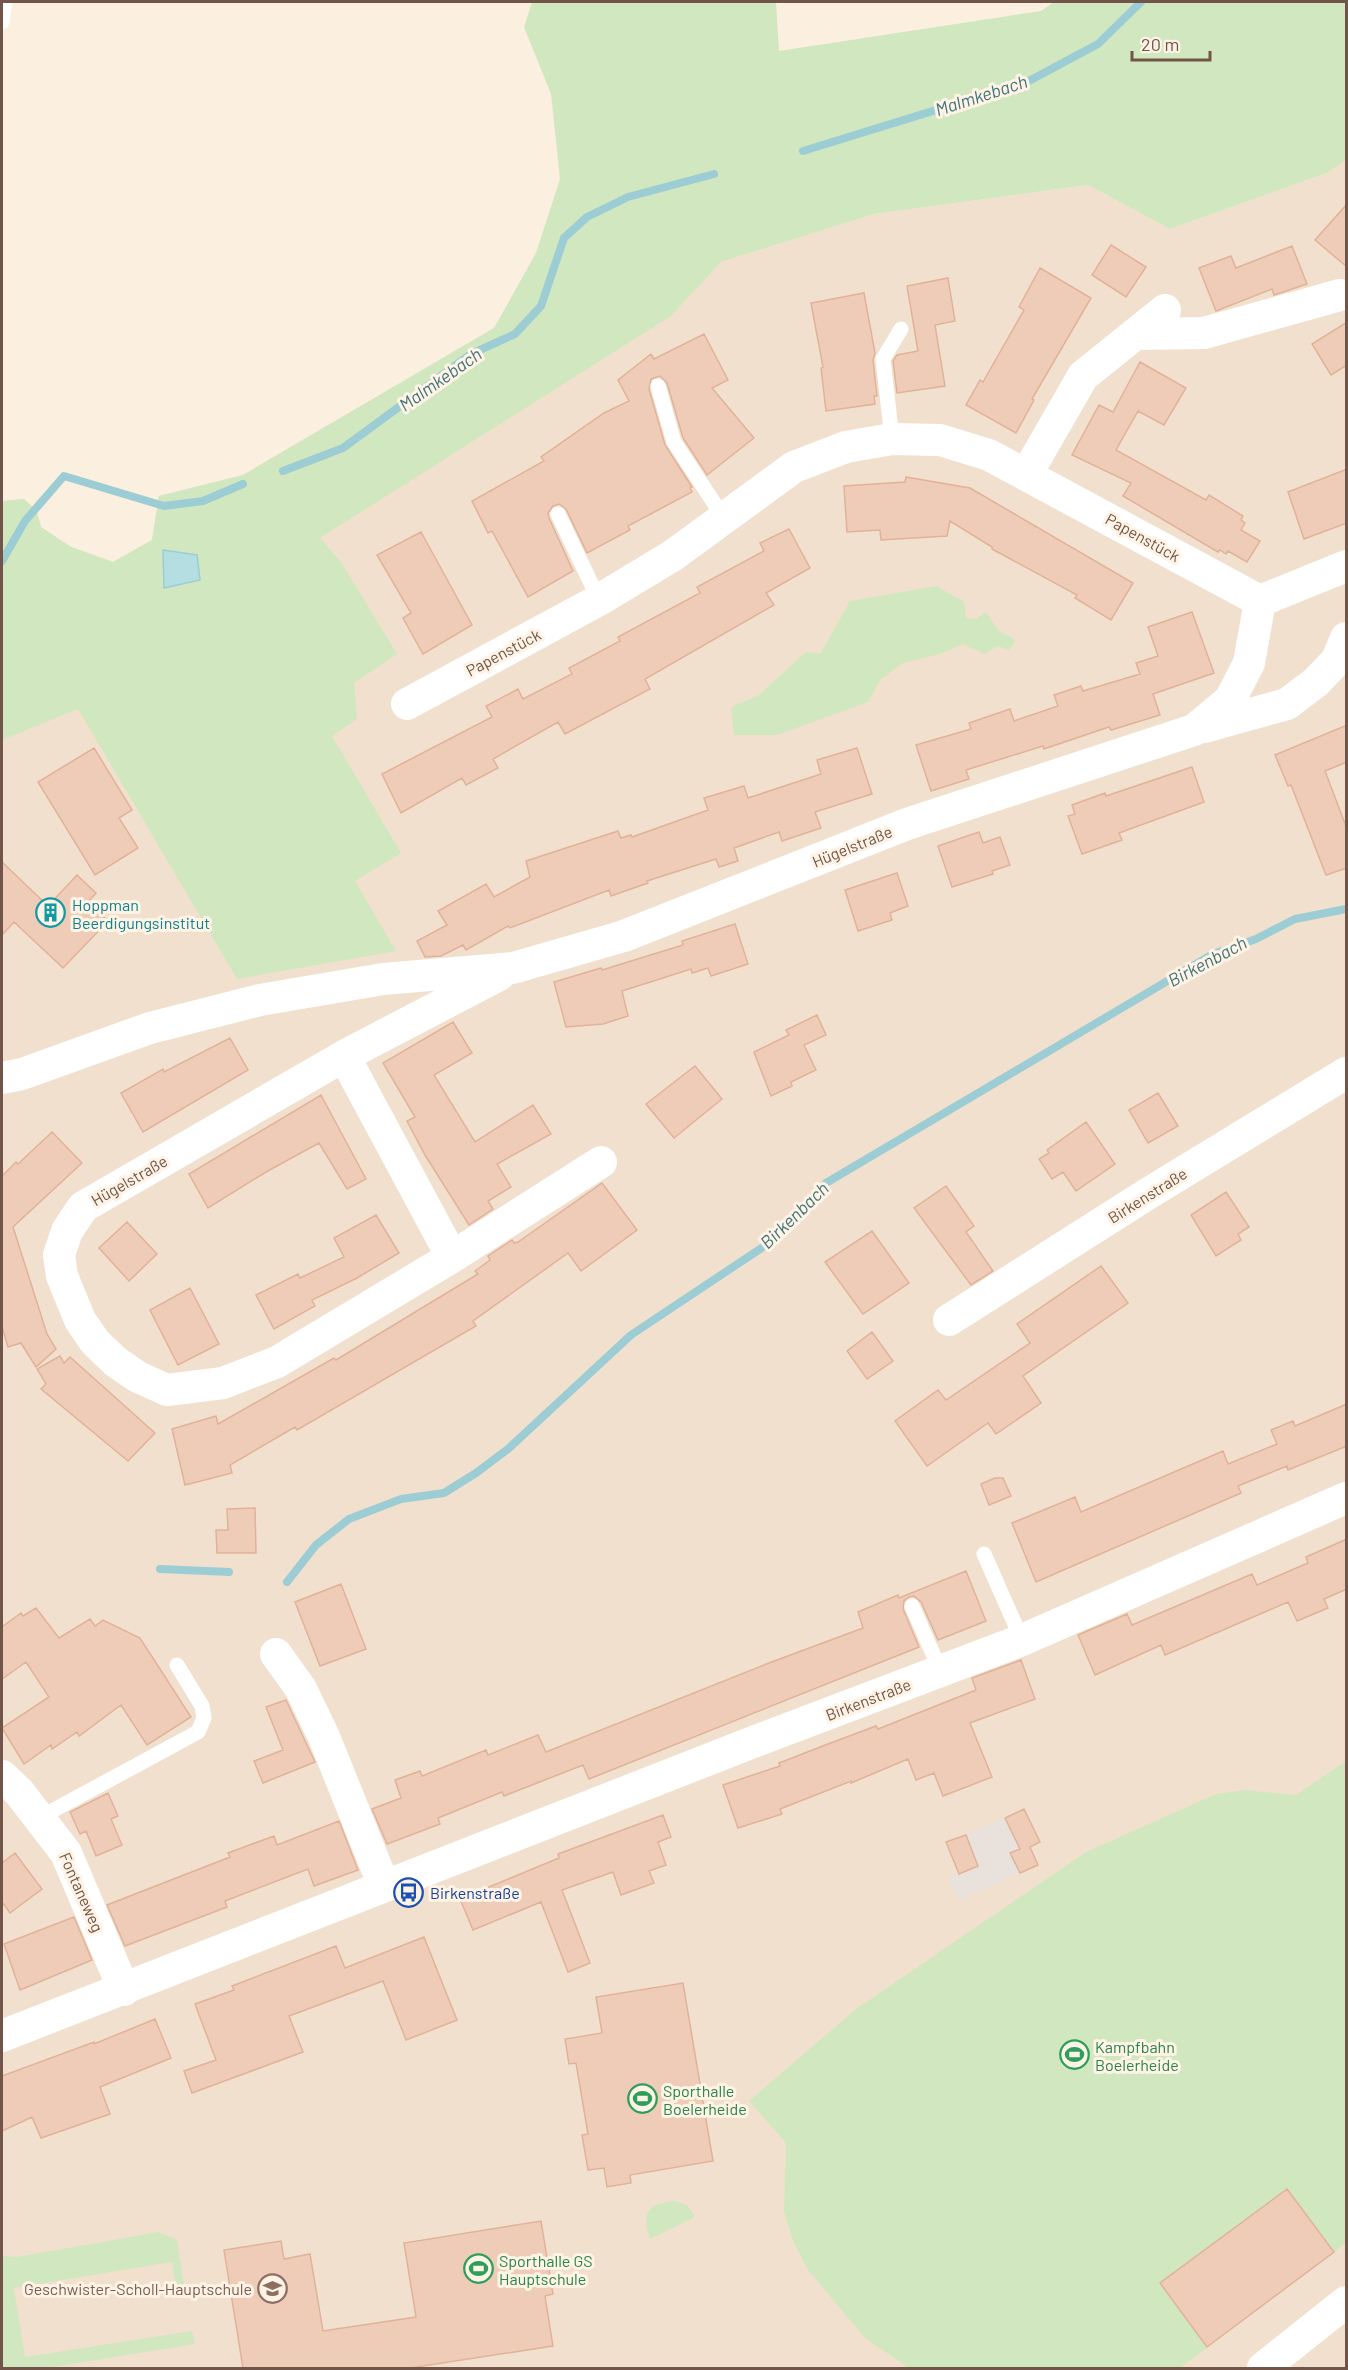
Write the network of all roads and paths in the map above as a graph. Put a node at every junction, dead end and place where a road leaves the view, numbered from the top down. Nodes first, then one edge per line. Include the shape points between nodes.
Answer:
1 (5, 2) edge
2 (2, 22) edge
3 (1340, 295) dead end
4 (1165, 310) dead end
5 (901, 329) dead end
6 (1135, 334) junction
7 (658, 386) dead end
8 (892, 439) junction
9 (1026, 475) junction
10 (558, 514) dead end
11 (724, 518) junction
12 (1347, 566) edge
13 (599, 600) junction
14 (1260, 601) junction
15 (1347, 638) edge
16 (407, 704) dead end
17 (1194, 730) junction
18 (513, 968) junction
19 (344, 1056) junction
20 (1347, 1073) edge
21 (2, 1078) edge
22 (601, 1161) dead end
23 (452, 1257) junction
24 (949, 1320) dead end
25 (1347, 1498) edge
26 (984, 1554) dead end
27 (912, 1606) dead end
28 (1022, 1640) junction
29 (276, 1654) dead end
30 (177, 1665) dead end
31 (941, 1672) junction
32 (2, 1776) edge
33 (39, 1818) junction
34 (384, 1886) junction
35 (124, 1989) junction
36 (2, 2036) edge
37 (1347, 2302) edge
38 (1263, 2368) edge

1 - 2 lane
3 - 6 street via 1204,333
4 - 6 street
5 - 8 lane via 883,359
6 - 9 street via 1083,376
7 - 11 lane via 674,442
8 - 9 street, Papenstück via 940,440 989,455
8 - 11 street, Papenstück via 846,447 794,467
9 - 14 street, Papenstück
10 - 13 lane
11 - 13 street, Papenstück via 672,556
12 - 14 street
13 - 16 street, Papenstück
14 - 17 street, Hügelstraße via 1249,663 1230,700
15 - 17 street, Hügelstraße via 1337,660 1287,704
17 - 18 street, Hügelstraße via 907,824 624,936
18 - 19 street, Hügelstraße
18 - 21 street, Hügelstraße via 383,979 260,999 150,1028
19 - 23 street
19 - 23 street, Hügelstraße via 83,1208 67,1231 59,1255 62,1276 80,1320 116,1362 167,1390 223,1383 277,1362
20 - 24 street, Birkenstraße
22 - 23 street, Hügelstraße
25 - 28 street, Birkenstraße
26 - 28 lane
27 - 31 lane
28 - 31 street, Birkenstraße
29 - 34 street via 302,1689
30 - 33 lane via 202,1706 204,1719 198,1732
31 - 34 street, Birkenstraße
32 - 33 street, Fontaneweg
33 - 35 street, Fontaneweg via 66,1853
34 - 35 street, Birkenstraße
35 - 36 street, Birkenstraße
37 - 38 street

